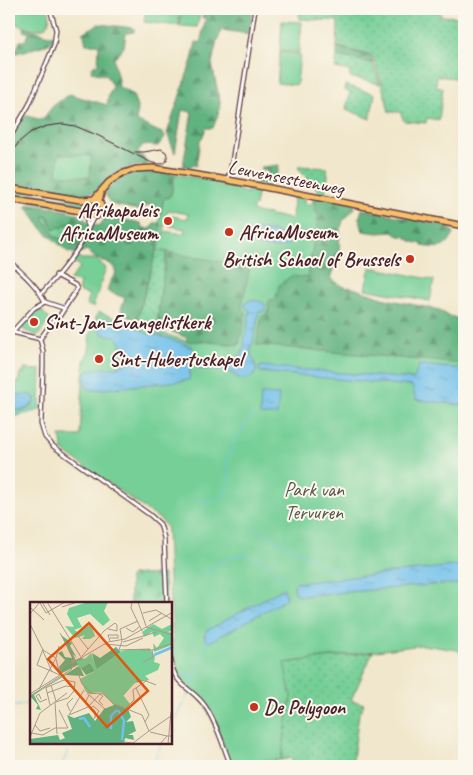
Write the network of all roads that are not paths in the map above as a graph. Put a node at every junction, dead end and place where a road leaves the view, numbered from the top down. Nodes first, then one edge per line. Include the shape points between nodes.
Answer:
1 (50, 9) edge
2 (255, 9) edge
3 (9, 139) edge
4 (228, 180) junction
5 (106, 185) junction
6 (9, 188) edge
7 (101, 190) junction
8 (9, 199) edge
9 (72, 199) junction
10 (94, 201) junction
11 (71, 210) junction
12 (90, 215) junction
13 (464, 226) edge
14 (88, 228) junction
15 (9, 261) edge
16 (56, 275) junction
17 (41, 294) junction
18 (45, 302) junction
19 (63, 308) junction
20 (40, 339) junction
21 (167, 602) edge
22 (172, 666) edge
23 (231, 766) edge

1 - 3 street via 56,30 54,45 30,105
2 - 4 street
4 - 5 main road, Leuvensesteenweg via 147,167 124,173
4 - 13 main road, Leuvensesteenweg
5 - 7 main road, Leuvensesteenweg
5 - 10 main road
6 - 9 main road
7 - 9 main road via 90,198
7 - 10 main road, Leuvensesteenweg
8 - 11 main road
9 - 10 main road
10 - 12 main road via 85,206
10 - 12 main road via 102,207 101,211 98,215
11 - 12 main road
11 - 14 street via 85,216
12 - 14 street
14 - 16 street via 85,238
15 - 17 street
16 - 17 street
16 - 19 street via 76,286
17 - 18 street
18 - 19 street
18 - 20 street via 35,307 12,332
19 - 20 street
20 - 21 street via 44,369 41,421 45,437 158,521 164,538
22 - 23 street via 176,678 210,715

